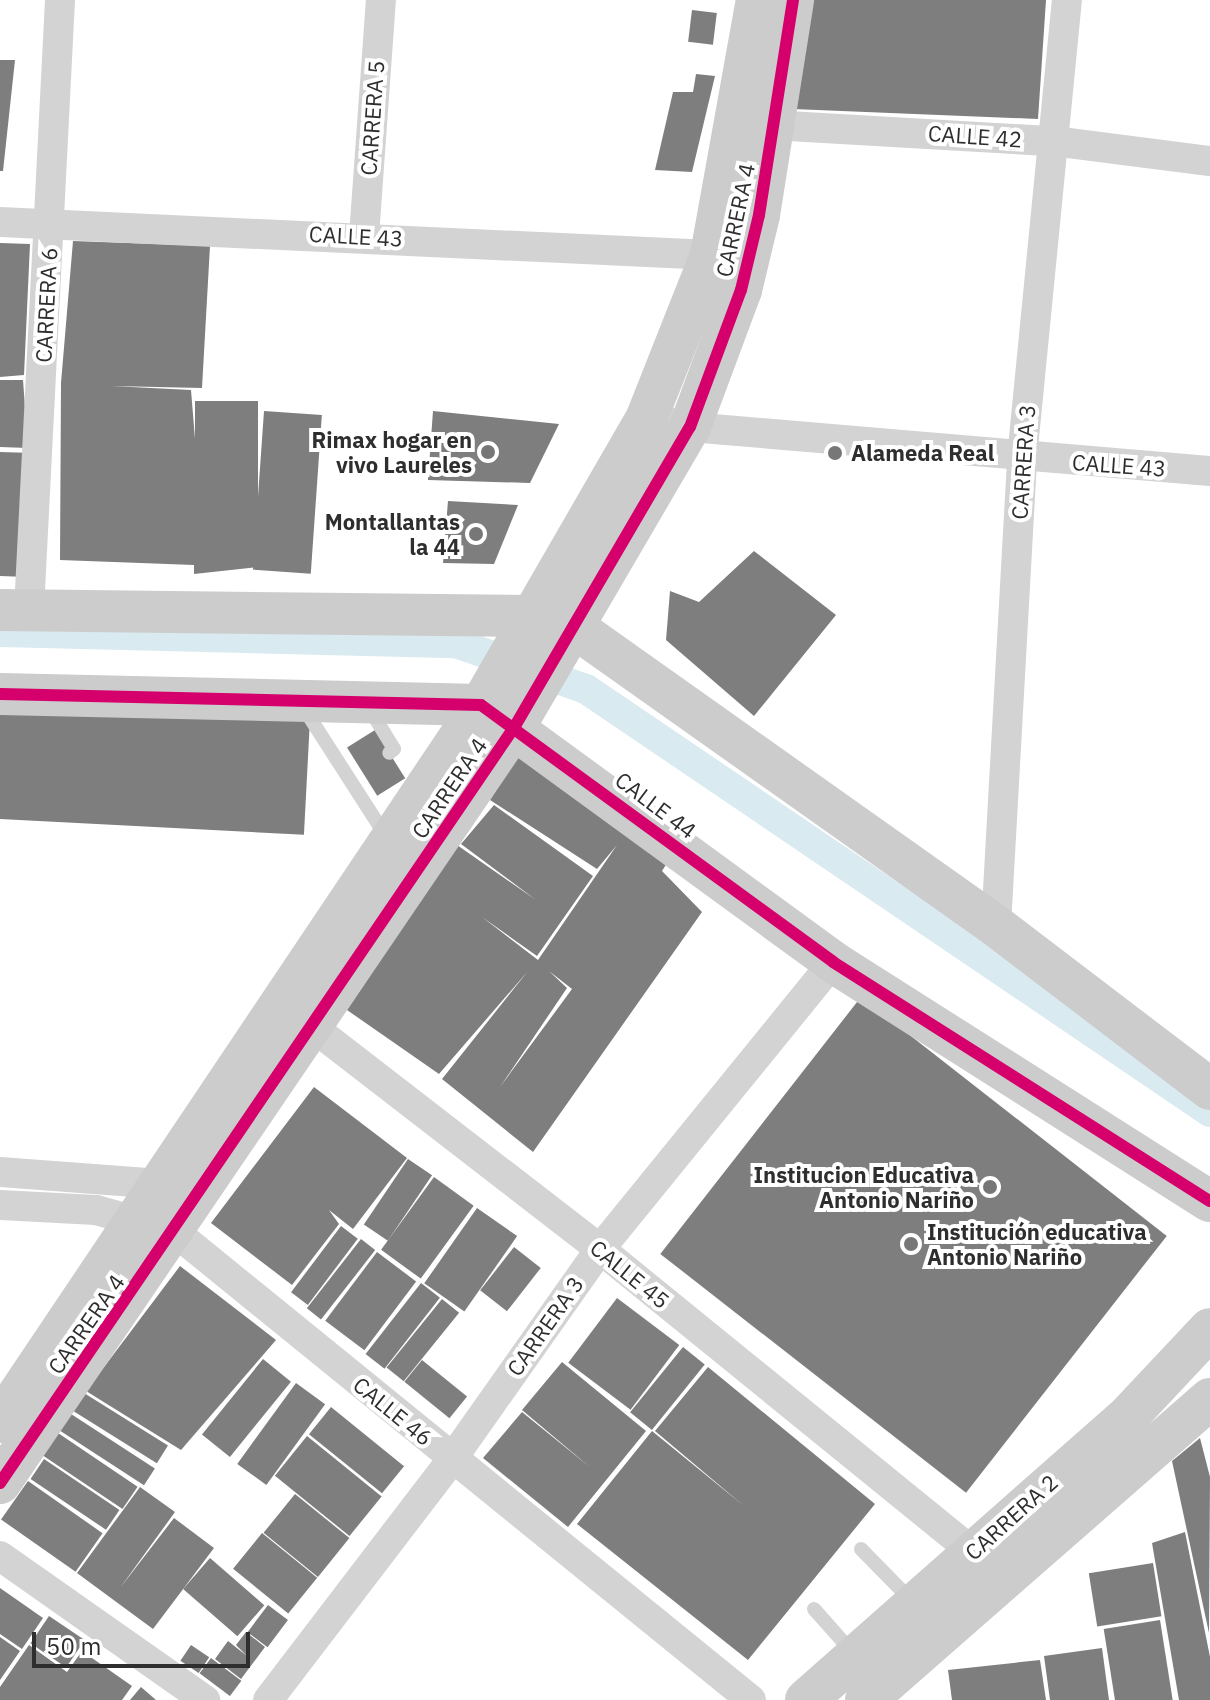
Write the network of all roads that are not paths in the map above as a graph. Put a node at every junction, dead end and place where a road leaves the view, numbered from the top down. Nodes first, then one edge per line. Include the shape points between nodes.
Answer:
1 (60, 0) edge
2 (381, 0) edge
3 (757, 0) edge
4 (793, 0) edge
5 (1067, 0) edge
6 (757, 124) junction
7 (1053, 141) junction
8 (1210, 161) edge
9 (0, 222) edge
10 (50, 223) junction
11 (364, 236) junction
12 (711, 255) junction
13 (647, 417) junction
14 (690, 427) junction
15 (1022, 458) junction
16 (1210, 471) edge
17 (15, 610) edge
18 (521, 629) junction
19 (566, 635) junction
20 (0, 694) edge
21 (298, 700) junction
22 (365, 702) junction
23 (504, 704) junction
24 (389, 753) dead end
25 (390, 842) junction
26 (996, 926) junction
27 (833, 962) junction
28 (296, 1015) junction
29 (1210, 1089) edge
30 (0, 1172) edge
31 (161, 1184) junction
32 (1210, 1201) edge
33 (0, 1205) edge
34 (157, 1227) junction
35 (600, 1249) junction
36 (1210, 1329) edge
37 (1210, 1399) edge
38 (0, 1422) edge
39 (452, 1459) junction
40 (0, 1483) edge
41 (861, 1549) dead end
42 (972, 1551) junction
43 (0, 1556) edge
44 (915, 1604) junction
45 (814, 1609) dead end
46 (855, 1655) junction
47 (877, 1698) edge
48 (205, 1700) edge
49 (268, 1700) edge
50 (751, 1700) edge
51 (806, 1700) edge

1 - 10 street, CARRERA 6
2 - 11 street, CARRERA 5
3 - 6 street, CARRERA 4
4 - 6 street, CARRERA 4
5 - 7 street, CARRERA 3
6 - 7 street, CALLE 42
6 - 12 street, CARRERA 4
6 - 14 street, CARRERA 4 via 741,290
7 - 8 street, CALLE 42
7 - 15 street, CARRERA 3
9 - 10 street, CALLE 43
10 - 11 street, CALLE 43
10 - 17 street, CARRERA 6
11 - 12 street, CALLE 43
12 - 13 street, CARRERA 4
13 - 14 street, CALLE 43
13 - 18 street, CARRERA 4
14 - 15 street, CALLE 43
14 - 19 street, CARRERA 4
15 - 16 street, CALLE 43
15 - 26 street, CARRERA 3
17 - 18 street
18 - 19 street
18 - 23 street, CARRERA 4
19 - 23 street, CARRERA 4
19 - 26 street
20 - 21 street
21 - 22 street
21 - 25 lane via 356,776
22 - 23 street
22 - 24 lane via 394,749
23 - 25 street
23 - 27 street, CALLE 44
23 - 28 street, CARRERA 4
25 - 28 street
26 - 29 street
27 - 32 street, CALLE 44
27 - 35 street, CARRERA 3
28 - 31 street
28 - 34 street, CARRERA 4
28 - 35 street, CALLE 45
30 - 31 street
31 - 34 street
33 - 34 street, CALLE 46 via 96,1210
34 - 38 street
34 - 39 street, CALLE 46
34 - 40 street, CARRERA 4
35 - 39 street, CARRERA 3
35 - 42 street, CALLE 45
36 - 42 street, CARRERA 2 via 1131,1413
37 - 47 street, CARRERA 2
39 - 49 street, CARRERA 3
39 - 50 street, CALLE 46
41 - 44 lane
42 - 44 street, CARRERA 2
43 - 48 street
44 - 46 street, CARRERA 2
45 - 46 lane
46 - 51 street, CARRERA 2

